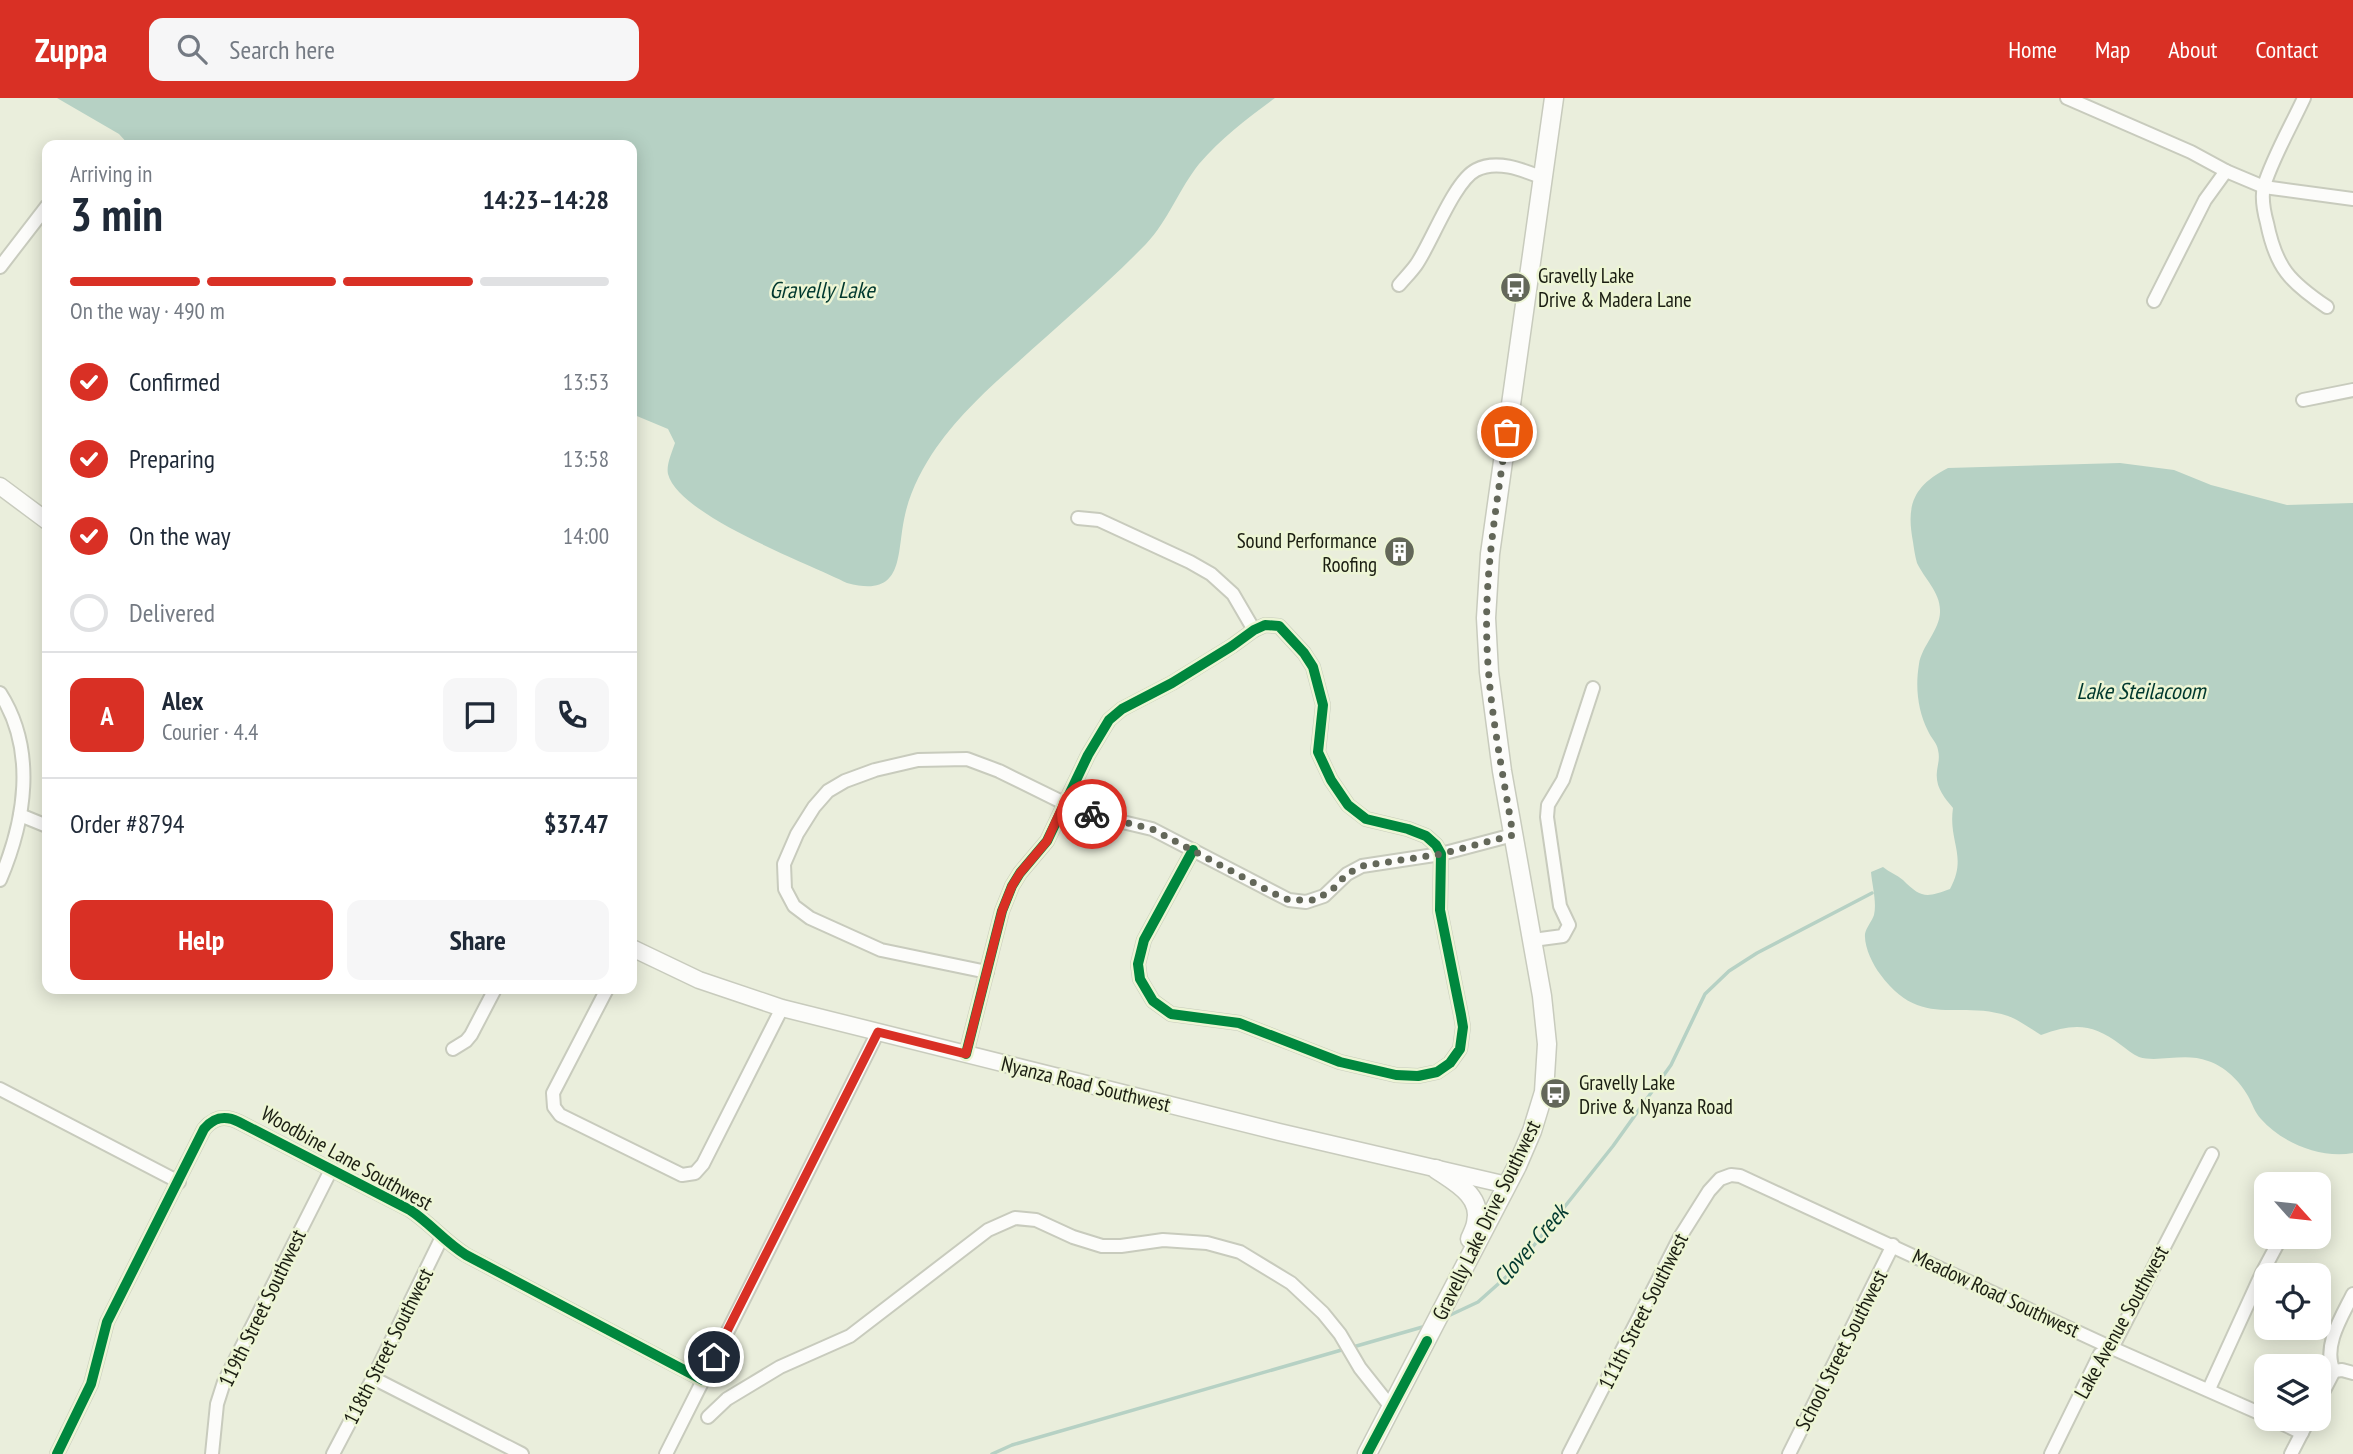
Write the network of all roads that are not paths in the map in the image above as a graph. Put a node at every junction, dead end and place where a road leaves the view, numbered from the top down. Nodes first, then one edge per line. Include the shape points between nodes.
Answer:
1 (1554, 98) edge
2 (2067, 98) edge
3 (2304, 98) edge
4 (2226, 171) junction
5 (1543, 178) junction
6 (2264, 187) junction
7 (2353, 199) edge
8 (42, 212) edge
9 (0, 267) edge
10 (1399, 285) dead end
11 (2154, 301) dead end
12 (2327, 307) dead end
13 (2353, 390) edge
14 (2303, 400) dead end
15 (0, 486) edge
16 (42, 517) edge
17 (1078, 518) dead end
18 (1254, 630) junction
19 (1593, 688) dead end
20 (0, 693) edge
21 (1064, 803) junction
22 (20, 815) junction
23 (42, 824) edge
24 (1513, 835) junction
25 (1193, 850) junction
26 (1441, 854) junction
27 (0, 880) edge
28 (1533, 940) junction
29 (637, 950) edge
30 (987, 972) junction
31 (492, 994) edge
32 (604, 994) edge
33 (782, 1008) junction
34 (878, 1032) junction
35 (453, 1049) dead end
36 (966, 1054) junction
37 (0, 1089) edge
38 (2212, 1154) dead end
39 (331, 1168) junction
40 (1436, 1169) junction
41 (1726, 1177) joint
42 (179, 1182) junction
43 (1507, 1185) junction
44 (442, 1237) junction
45 (1893, 1245) junction
46 (2274, 1250) edge
47 (1456, 1286) junction
48 (2353, 1294) edge
49 (2112, 1348) junction
50 (2334, 1371) junction
51 (2353, 1373) edge
52 (2331, 1377) edge
53 (373, 1378) junction
54 (703, 1380) junction
55 (2209, 1389) junction
56 (1391, 1408) junction
57 (2254, 1410) edge
58 (708, 1417) dead end
59 (2298, 1431) edge
60 (2302, 1433) joint
61 (57, 1454) edge
62 (212, 1454) edge
63 (333, 1454) edge
64 (522, 1454) edge
65 (666, 1454) edge
66 (1367, 1454) edge
67 (1569, 1454) edge
68 (1789, 1454) edge
69 (2051, 1454) edge
70 (2291, 1454) edge

1 - 5 main road, Gravelly Lake Drive Southwest
2 - 4 street
3 - 6 street
4 - 6 street
4 - 11 street via 2205,200
5 - 10 street via 1495,166 1474,170 1417,265
5 - 24 main road, Gravelly Lake Drive Southwest via 1490,554 1486,618 1489,672
6 - 7 street
6 - 12 street via 2263,206 2278,261 2294,282
8 - 9 street
13 - 14 street
15 - 16 street
17 - 18 street via 1098,520 1211,574 1233,594
18 - 21 street via 1109,720
18 - 26 street via 1279,626 1313,667 1322,705 1318,752 1348,805 1366,819 1426,836
19 - 28 street via 1563,780 1548,805 1560,906 1569,925 1563,936
20 - 22 street via 19,732 24,758
21 - 25 street via 1144,826
21 - 30 street via 1047,841 1012,886
21 - 30 street via 967,759 918,760 875,770 834,787 814,807 789,848 784,884 790,901 810,918 871,947
22 - 23 street
22 - 27 street
24 - 26 street
24 - 28 main road, Gravelly Lake Drive Southwest
25 - 26 street via 1281,897 1306,901 1324,896 1362,866
25 - 26 street via 1139,956 1138,972 1153,1001 1178,1016 1239,1023 1340,1062 1384,1074 1419,1076 1437,1072 1454,1059 1463,1027 1440,910
28 - 43 main road, Gravelly Lake Drive Southwest via 1547,1067 1532,1131
29 - 33 street, Nyanza Road Southwest via 699,979
30 - 36 street
31 - 35 street via 471,1035
32 - 33 street via 553,1093 554,1107 560,1115 682,1175 695,1173 703,1164
33 - 34 street, Nyanza Road Southwest
34 - 36 street, Nyanza Road Southwest
34 - 54 street
36 - 40 street, Nyanza Road Southwest
37 - 42 street
38 - 49 street, Lake Avenue Southwest
39 - 42 street, Woodbine Lane Southwest via 223,1117 204,1129
39 - 44 street, Woodbine Lane Southwest via 410,1210
39 - 62 street, 119th Street Southwest via 224,1382
40 - 43 street, Nyanza Road Southwest
40 - 47 main road via 1461,1186 1477,1206 1477,1223
41 - 45 street, Meadow Road Southwest via 1740,1176
41 - 67 street, 111th Street Southwest via 1709,1191 1680,1237
42 - 61 street via 107,1322 91,1384
43 - 47 main road, Gravelly Lake Drive Southwest
44 - 53 street, 118th Street Southwest
44 - 54 street, Woodbine Lane Southwest via 466,1255
45 - 49 street, Meadow Road Southwest
45 - 68 street, School Street Southwest
46 - 55 street
47 - 56 main road, Gravelly Lake Drive Southwest
48 - 50 street via 2331,1347
49 - 55 street, Meadow Road Southwest
49 - 69 street, Lake Avenue Southwest via 2100,1354
50 - 51 street
50 - 52 street
53 - 63 street, 118th Street Southwest
53 - 64 street
54 - 65 street
55 - 57 street, Meadow Road Southwest
56 - 58 street via 1323,1313 1291,1283 1255,1260 1207,1243 1163,1240 1102,1246 1036,1220 1015,1218 988,1230 850,1336 779,1367 727,1399
56 - 66 main road, Gravelly Lake Drive Southwest
59 - 60 street
60 - 70 street

